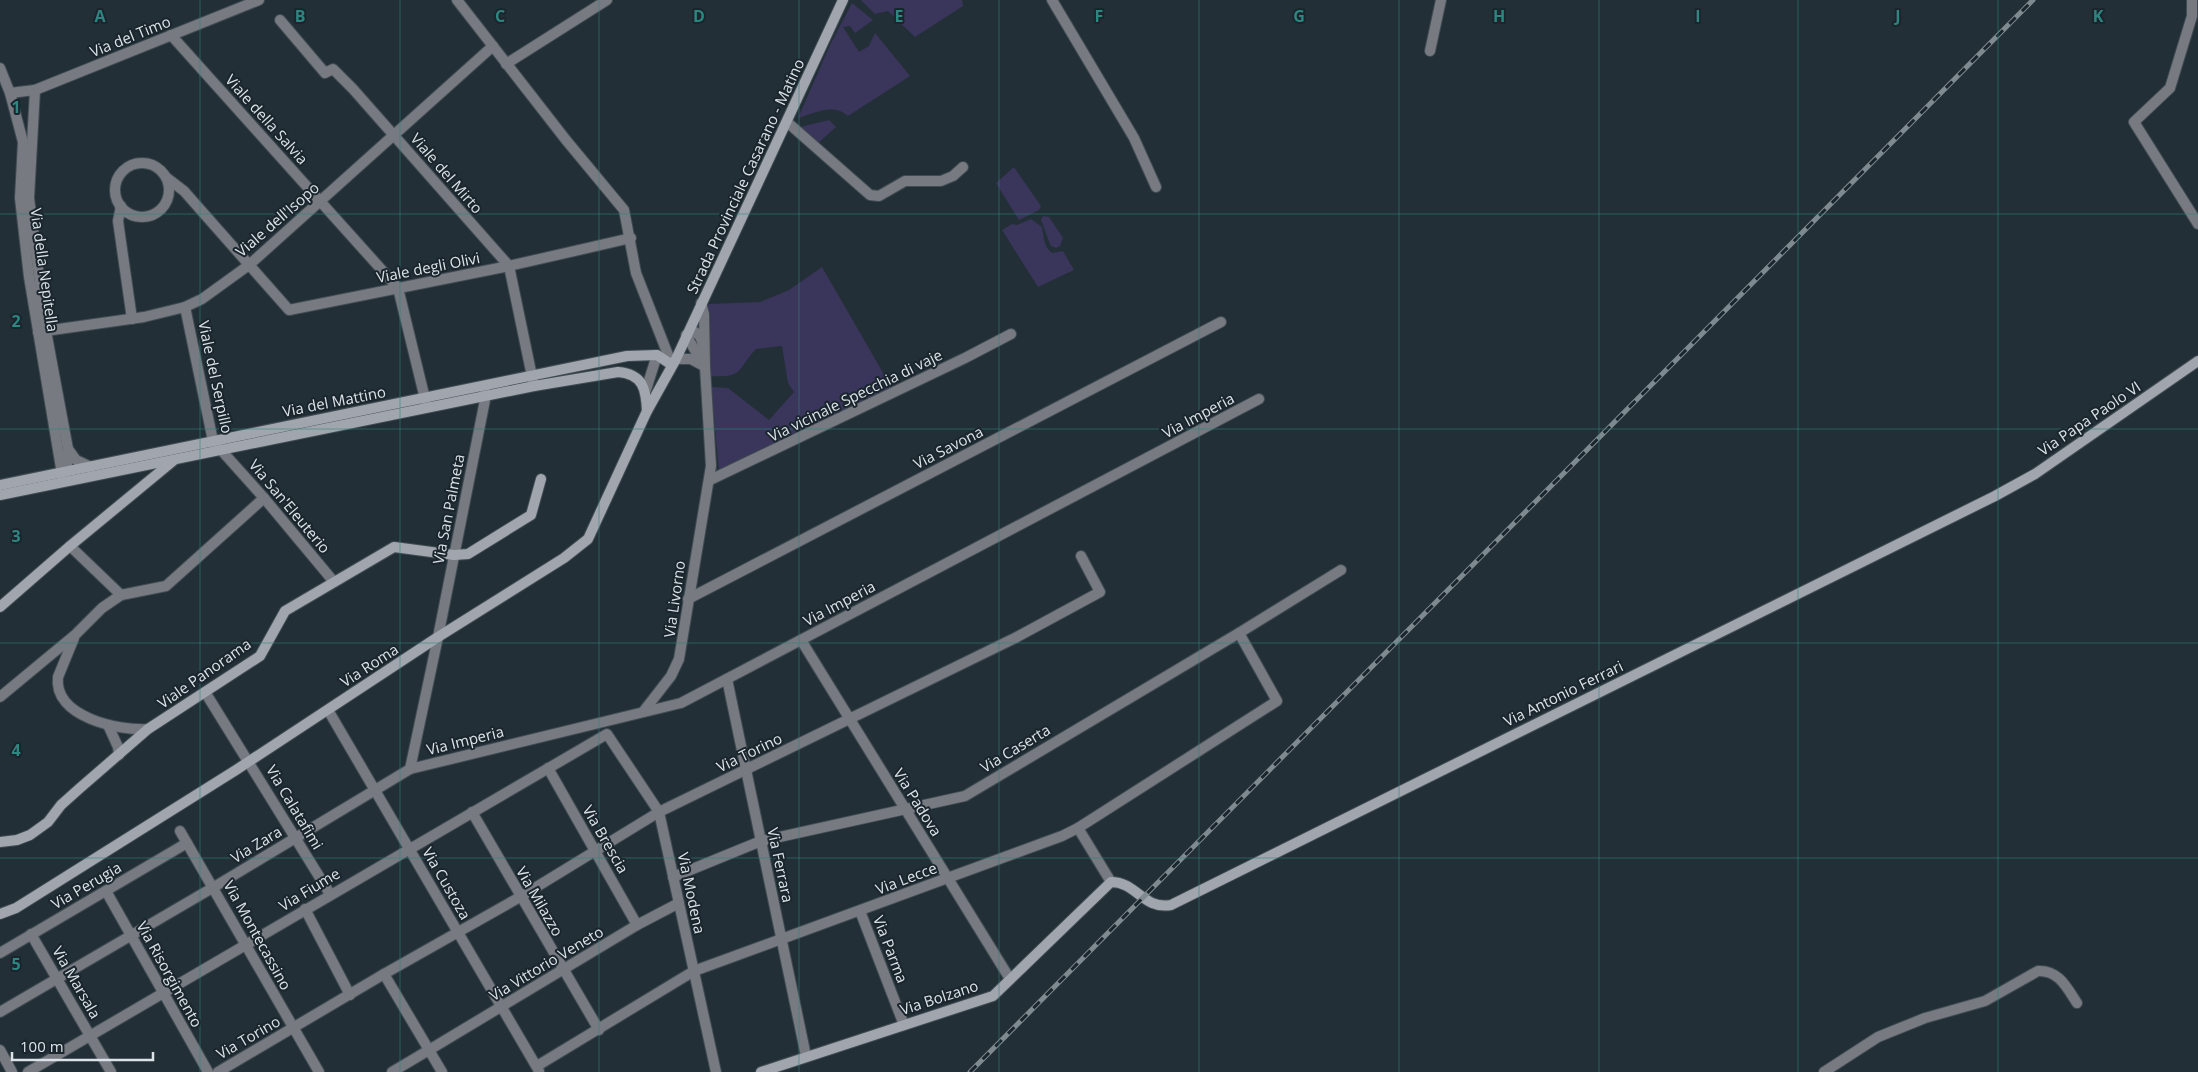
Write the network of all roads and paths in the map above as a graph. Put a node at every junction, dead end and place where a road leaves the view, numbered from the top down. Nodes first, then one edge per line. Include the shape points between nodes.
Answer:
1 (259, 0) edge
2 (457, 0) edge
3 (607, 0) edge
4 (844, 0) edge
5 (1052, 0) edge
6 (1441, 0) edge
7 (2192, 0) edge
8 (280, 20) dead end
9 (172, 35) junction
10 (493, 46) junction
11 (1430, 52) dead end
12 (506, 64) junction
13 (0, 68) edge
14 (0, 88) edge
15 (35, 90) junction
16 (10, 93) junction
17 (787, 122) junction
18 (394, 135) junction
19 (963, 167) dead end
20 (167, 178) junction
21 (1156, 187) dead end
22 (321, 201) junction
23 (121, 206) junction
24 (2198, 224) edge
25 (631, 238) junction
26 (249, 266) junction
27 (509, 266) junction
28 (398, 288) junction
29 (702, 304) junction
30 (185, 307) junction
31 (132, 318) junction
32 (1221, 322) dead end
33 (42, 331) junction
34 (1011, 334) dead end
35 (686, 335) junction
36 (704, 345) junction
37 (656, 355) junction
38 (2198, 361) edge
39 (674, 362) junction
40 (705, 367) junction
41 (533, 381) junction
42 (485, 391) junction
43 (645, 393) junction
44 (1259, 399) dead end
45 (426, 403) junction
46 (647, 411) junction
47 (301, 428) junction
48 (213, 441) junction
49 (222, 450) junction
50 (63, 451) junction
51 (175, 455) junction
52 (91, 467) junction
53 (46, 476) junction
54 (63, 477) junction
55 (541, 479) dead end
56 (710, 480) junction
57 (0, 485) edge
58 (0, 495) edge
59 (1995, 496) joint
60 (264, 498) junction
61 (70, 546) junction
62 (454, 555) junction
63 (1081, 556) dead end
64 (1341, 570) dead end
65 (334, 582) junction
66 (120, 595) junction
67 (688, 598) junction
68 (0, 607) edge
69 (76, 634) junction
70 (1239, 634) junction
71 (438, 637) junction
72 (801, 640) junction
73 (727, 679) junction
74 (205, 692) junction
75 (0, 697) edge
76 (328, 710) junction
77 (643, 712) junction
78 (850, 720) junction
79 (108, 726) junction
80 (148, 729) junction
81 (607, 734) joint
82 (119, 755) junction
83 (249, 761) junction
84 (548, 768) junction
85 (410, 769) junction
86 (746, 770) junction
87 (375, 790) junction
88 (905, 809) junction
89 (472, 812) junction
90 (659, 812) junction
91 (1078, 828) junction
92 (180, 831) dead end
93 (296, 838) junction
94 (761, 841) junction
95 (0, 842) edge
96 (187, 843) junction
97 (410, 848) junction
98 (595, 850) junction
99 (673, 877) junction
100 (948, 878) junction
101 (1111, 882) junction
102 (214, 887) junction
103 (106, 891) junction
104 (330, 894) junction
105 (520, 896) junction
106 (679, 903) junction
107 (305, 909) junction
108 (860, 912) junction
109 (0, 914) edge
110 (637, 925) junction
111 (457, 931) junction
112 (31, 934) junction
113 (131, 936) junction
114 (782, 940) junction
115 (246, 945) junction
116 (0, 953) edge
117 (562, 969) junction
118 (694, 972) junction
119 (384, 974) junction
120 (58, 979) junction
121 (1010, 979) junction
122 (164, 994) junction
123 (350, 995) junction
124 (2078, 1003) dead end
125 (502, 1007) junction
126 (0, 1012) edge
127 (904, 1024) junction
128 (294, 1028) junction
129 (599, 1030) junction
130 (90, 1036) junction
131 (0, 1050) edge
132 (429, 1050) junction
133 (806, 1056) junction
134 (538, 1069) edge
135 (12, 1072) edge
136 (28, 1072) edge
137 (111, 1072) edge
138 (208, 1072) edge
139 (218, 1072) edge
140 (320, 1072) edge
141 (392, 1072) edge
142 (442, 1072) edge
143 (716, 1072) edge
144 (761, 1072) edge
145 (1824, 1072) edge

1 - 9 street, Via del Timo
2 - 10 street
3 - 12 street
4 - 17 street, Strada Provinciale Casarano - Matino
5 - 21 street via 1134,138
6 - 11 street
7 - 24 street via 2192,16 2170,88 2134,122
8 - 18 street, Viale del Mirto via 325,73 332,69
9 - 15 street, Via del Timo
9 - 22 street, Viale della Salvia
10 - 12 street
10 - 18 street, Viale dell'Isopo
12 - 25 street via 624,210
13 - 16 street, Via della Nepitella
14 - 16 street
15 - 16 street, Via del Timo
15 - 33 street, Via della Nepitella via 29,198
16 - 33 street, Via della Nepitella via 23,142 20,198 29,277
17 - 19 street via 870,195 879,196 906,181 941,181
17 - 29 street, Strada Provinciale Casarano - Matino
18 - 22 street, Viale dell'Isopo
18 - 27 street, Viale del Mirto
20 - 23 street via 169,196 166,204 152,215 135,216
20 - 23 street via 155,165 137,163 128,166 117,180 116,198
20 - 26 street via 184,192
22 - 26 street, Viale dell'Isopo
22 - 28 street, Viale della Salvia
23 - 31 street via 118,221
25 - 27 street, Viale degli Olivi
25 - 39 street via 636,273
26 - 28 street, Viale degli Olivi via 289,310
26 - 30 street, Viale dell'Isopo
27 - 28 street, Viale degli Olivi
27 - 41 street, Viale del Mirto
28 - 45 street, Viale della Salvia
29 - 35 street, Strada Provinciale Casarano - Matino
29 - 36 street, Via Livorno
30 - 31 street, Viale dell'Isopo
30 - 48 street, Viale del Serpillo
31 - 33 street, Viale dell'Isopo
32 - 67 street, Via Savona
33 - 50 street, Via della Nepitella
34 - 56 street, Via vicinale Specchia di vaje
35 - 36 street via 695,332
35 - 39 street, Strada Provinciale Casarano - Matino
35 - 40 street
36 - 40 street, Via Livorno
37 - 39 street
37 - 41 street, Via del Mattino via 627,356
37 - 43 street
38 - 59 street, Via Papa Paolo VI via 2035,474
39 - 40 street via 691,359
39 - 46 street, Via Roma
40 - 56 street, Via Livorno via 711,442
41 - 42 street, Via del Mattino
41 - 43 street, Via del Mattino via 618,372 631,374 639,380
42 - 45 street, Via del Mattino
42 - 62 street, Via San Palmeta
43 - 46 street, Via del Mattino
44 - 72 street, Via Imperia
45 - 47 street, Via del Mattino
46 - 71 street, Via Roma via 588,539 564,558
47 - 48 street, Via del Mattino
47 - 49 street, Via del Mattino
48 - 49 street, Viale del Serpillo
48 - 51 street, Via del Mattino
49 - 51 street, Via del Mattino
49 - 60 street, Via San'Eleuterio
50 - 52 street
50 - 53 street
50 - 54 street, Via della Nepitella
51 - 52 street, Via del Mattino
51 - 54 street, Via del Mattino
51 - 61 street
52 - 54 street, Via del Mattino
53 - 54 street, Via del Mattino
53 - 57 street, Via del Mattino
54 - 58 street, Via del Mattino
55 - 62 street, Viale Panorama via 530,515 468,554
56 - 67 street, Via Livorno
59 - 101 street, Via Antonio Ferrari via 1171,905 1156,906 1129,886
60 - 65 street, Via San'Eleuterio
60 - 66 street via 166,586
61 - 66 street
61 - 68 street
62 - 65 street, Viale Panorama via 394,547
62 - 71 street, Via San Palmeta
63 - 78 street, Via Torino via 1100,592
64 - 70 street, Via Caserta
65 - 74 street, Viale Panorama via 285,611 260,656
66 - 69 street
67 - 77 street, Via Livorno via 679,659 671,676
69 - 75 street
69 - 79 street via 58,677 58,689 78,713
70 - 88 street, Via Caserta via 965,796
70 - 91 street, Via Lecce via 1277,701
71 - 76 street, Via Roma
71 - 85 street
72 - 73 street, Via Imperia
72 - 78 street, Via Padova
73 - 77 street, Via Imperia via 682,703
73 - 86 street, Via Ferrara
74 - 80 street, Viale Panorama
74 - 83 street, Via Calatafimi
76 - 83 street, Via Roma
76 - 87 street, Via Custoza
77 - 85 street, Via Imperia
78 - 86 street, Via Torino
78 - 88 street, Via Padova
79 - 80 street
79 - 82 street
80 - 82 street, Viale Panorama
81 - 84 street, Via Fiume
81 - 90 street, Via Modena
82 - 95 street, Viale Panorama via 36,831 17,840
83 - 93 street, Via Calatafimi
83 - 109 street, Via Roma via 16,908
84 - 89 street, Via Fiume
84 - 98 street, Via Brescia
85 - 87 street, Via Zara
86 - 90 street, Via Torino
86 - 94 street, Via Ferrara
87 - 93 street, Via Zara
87 - 97 street, Via Custoza
88 - 94 street, Via Caserta
88 - 100 street, Via Padova
89 - 97 street, Via Fiume
89 - 105 street, Via Milazzo
90 - 98 street, Via Torino
90 - 99 street, Via Modena
91 - 100 street, Via Lecce
91 - 101 street
92 - 96 street, Via Montecassino
93 - 102 street, Via Zara
93 - 104 street, Via Calatafimi
94 - 99 street, Via Caserta
94 - 114 street, Via Ferrara
96 - 102 street, Via Montecassino
96 - 103 street, Via Perugia
97 - 104 street, Via Fiume
97 - 111 street, Via Custoza
98 - 105 street, Via Torino
98 - 110 street, Via Brescia
99 - 106 street, Via Modena
100 - 108 street, Via Lecce
100 - 121 street, Via Padova
101 - 121 street, Via Bolzano
102 - 113 street, Via Zara
102 - 115 street, Via Montecassino
103 - 112 street, Via Perugia
103 - 113 street, Via Risorgimento
104 - 107 street, Via Fiume
105 - 111 street, Via Torino
105 - 117 street, Via Milazzo
106 - 110 street, Via Vittorio Veneto
106 - 118 street, Via Modena
107 - 115 street, Via Fiume
107 - 123 street
108 - 114 street, Via Lecce
108 - 127 street, Via Parma
110 - 117 street, Via Vittorio Veneto
111 - 119 street, Via Torino
111 - 125 street, Via Custoza
112 - 116 street, Via Perugia
112 - 120 street, Via Marsala
113 - 120 street, Via Zara
113 - 122 street, Via Risorgimento
114 - 118 street, Via Lecce
114 - 133 street, Via Ferrara
115 - 122 street, Via Fiume
115 - 128 street, Via Montecassino
117 - 125 street, Via Vittorio Veneto
117 - 129 street, Via Milazzo
118 - 129 street, Via Lecce
118 - 143 street, Via Modena
119 - 123 street, Via Torino
119 - 132 street
120 - 126 street, Via Zara
120 - 130 street, Via Marsala
121 - 127 street, Via Bolzano via 994,996
122 - 130 street, Via Fiume
122 - 138 street, Via Risorgimento
123 - 128 street, Via Torino
124 - 145 street via 2061,980 2048,970 2038,971 1985,1001 1925,1018 1878,1038
125 - 132 street, Via Vittorio Veneto
125 - 134 street, Via Custoza
127 - 133 street, Via Bolzano
128 - 139 street, Via Torino
128 - 140 street, Via Montecassino
129 - 134 street, Via Lecce
130 - 136 street, Via Fiume
130 - 137 street, Via Marsala
131 - 135 street
132 - 141 street, Via Vittorio Veneto
132 - 142 street
133 - 144 street, Via Bolzano

